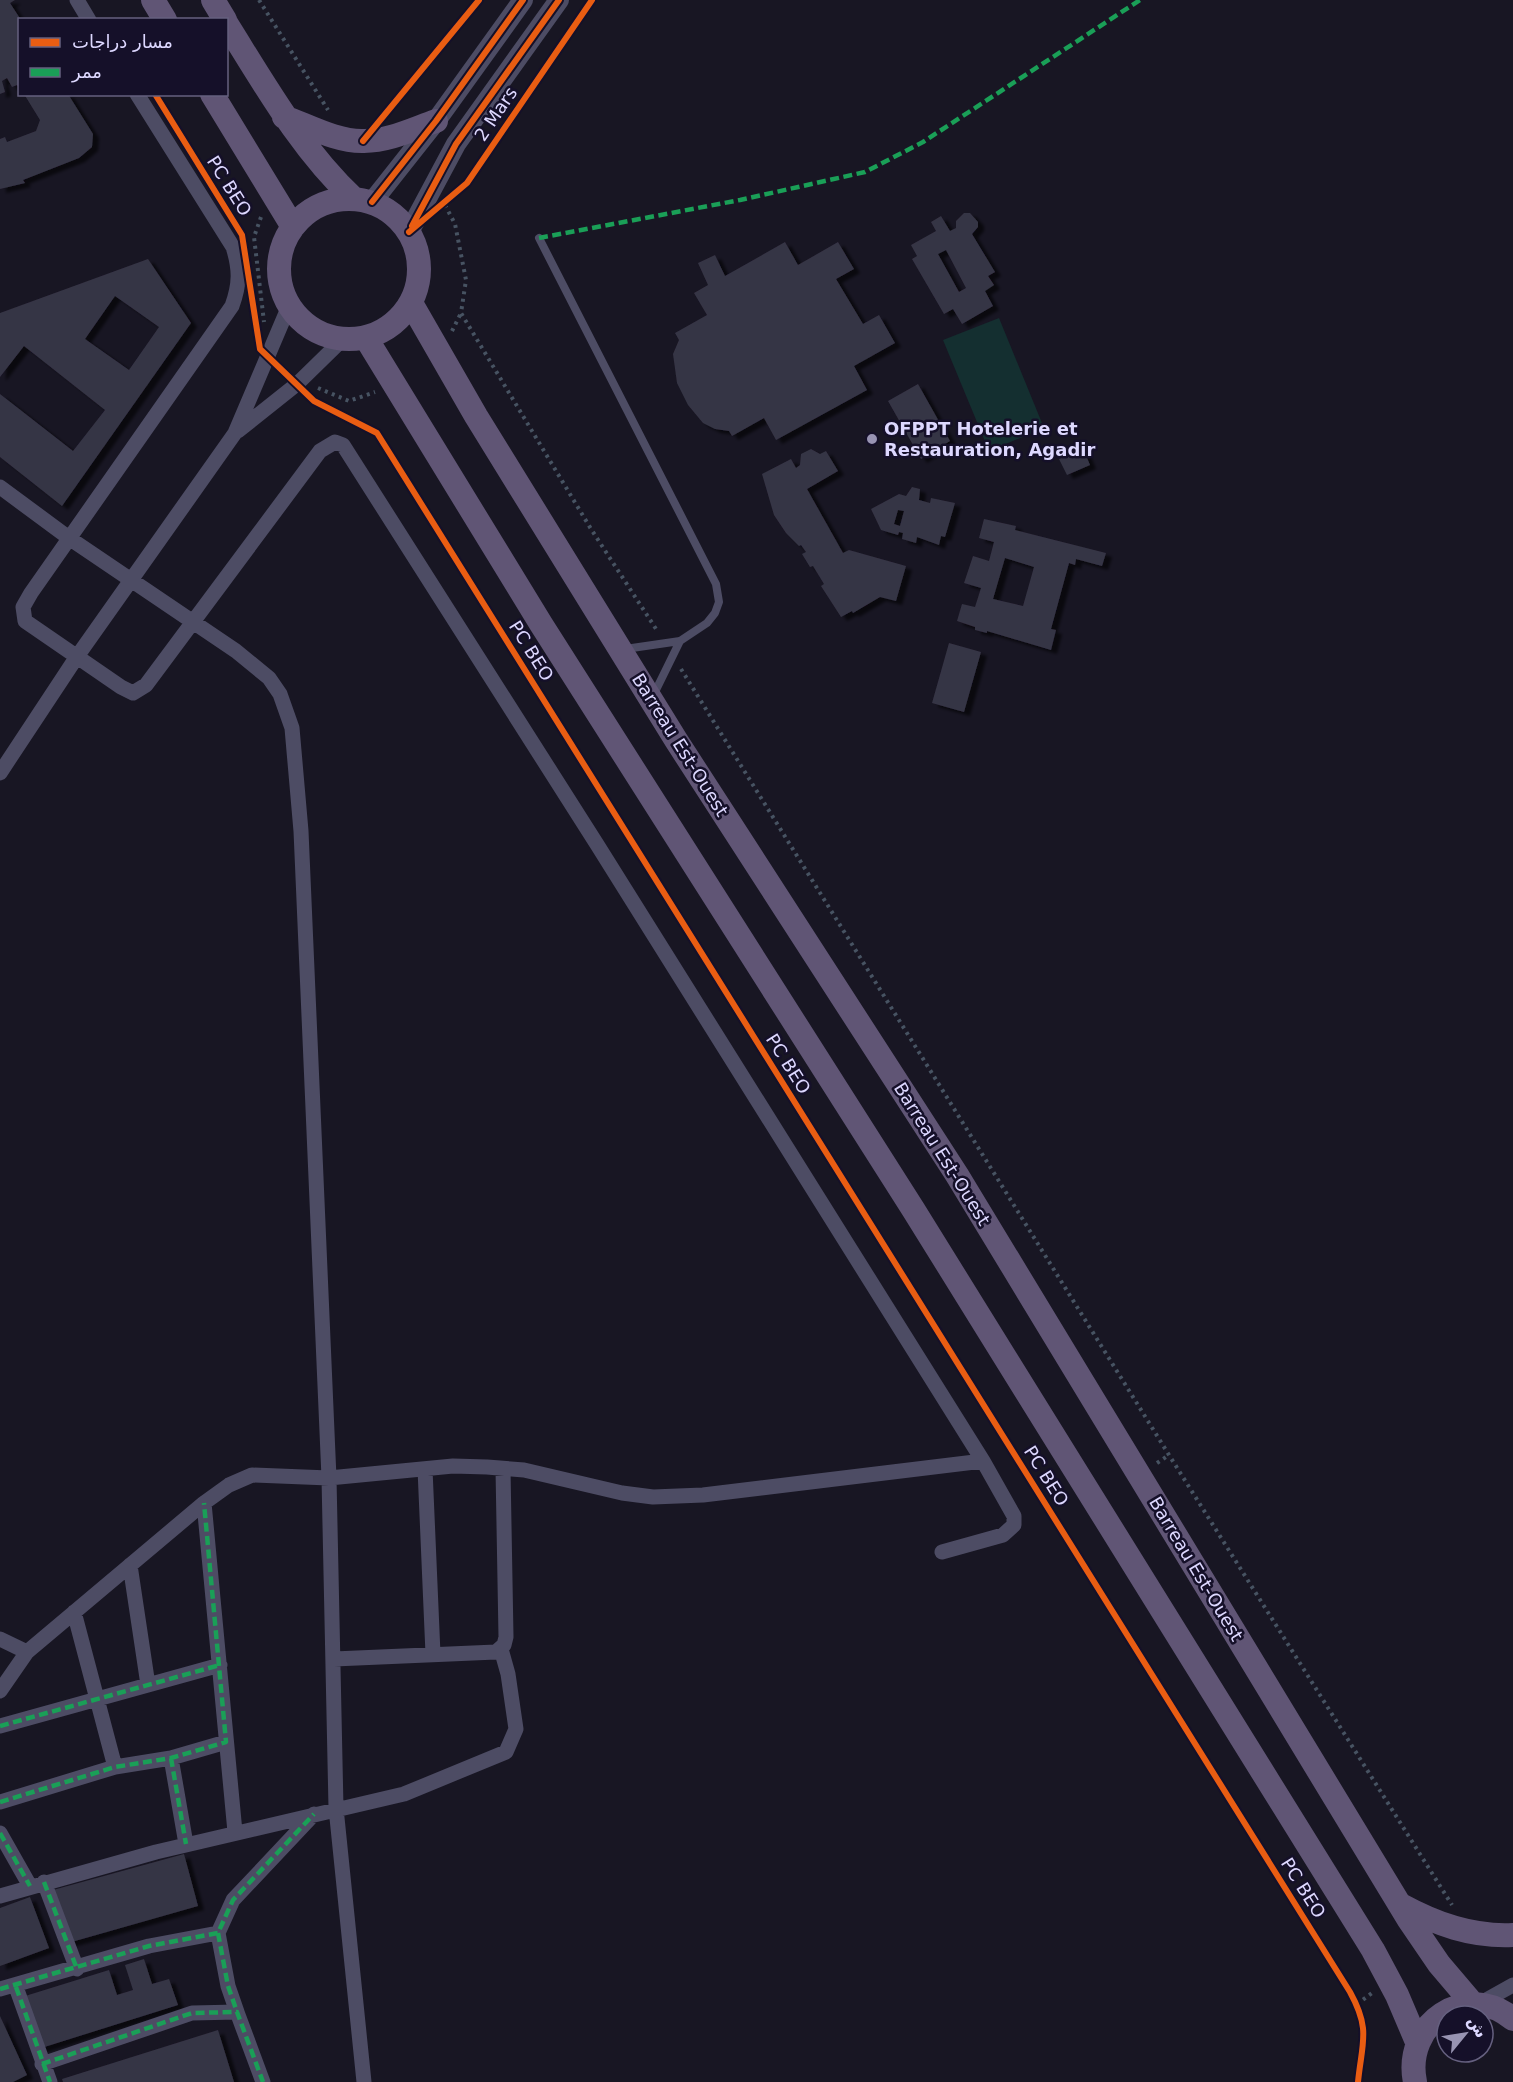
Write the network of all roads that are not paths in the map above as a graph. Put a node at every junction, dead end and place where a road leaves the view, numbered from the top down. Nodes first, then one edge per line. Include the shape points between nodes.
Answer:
1 (77, 0) edge
2 (153, 0) edge
3 (213, 0) edge
4 (523, 0) edge
5 (558, 0) edge
6 (88, 18) edge
7 (164, 18) edge
8 (224, 18) edge
9 (228, 24) edge
10 (138, 96) edge
11 (213, 96) edge
12 (284, 117) junction
13 (436, 121) junction
14 (363, 200) junction
15 (293, 226) junction
16 (409, 232) junction
17 (539, 238) dead end
18 (411, 303) junction
19 (289, 306) junction
20 (355, 339) junction
21 (236, 433) junction
22 (1, 488) edge
23 (69, 538) junction
24 (133, 580) junction
25 (192, 621) junction
26 (680, 641) junction
27 (620, 649) junction
28 (76, 658) junction
29 (651, 698) junction
30 (0, 773) edge
31 (983, 1461) junction
32 (503, 1468) junction
33 (425, 1469) junction
34 (329, 1478) junction
35 (204, 1503) junction
36 (942, 1552) dead end
37 (130, 1565) junction
38 (74, 1612) junction
39 (0, 1639) edge
40 (501, 1649) junction
41 (27, 1652) junction
42 (433, 1654) junction
43 (334, 1659) junction
44 (220, 1665) junction
45 (148, 1685) junction
46 (0, 1691) edge
47 (98, 1699) junction
48 (0, 1726) edge
49 (226, 1742) junction
50 (171, 1758) junction
51 (115, 1767) junction
52 (0, 1802) edge
53 (336, 1808) junction
54 (314, 1814) junction
55 (235, 1832) junction
56 (0, 1833) edge
57 (186, 1844) junction
58 (37, 1884) junction
59 (0, 1896) edge
60 (1400, 1905) junction
61 (218, 1933) junction
62 (1513, 1935) edge
63 (77, 1969) junction
64 (1513, 1985) edge
65 (16, 1987) junction
66 (0, 1989) edge
67 (1476, 2004) joint
68 (1495, 2009) edge
69 (237, 2012) junction
70 (1513, 2019) edge
71 (1435, 2020) edge
72 (1417, 2042) junction
73 (42, 2064) junction
74 (50, 2082) edge
75 (264, 2082) edge
76 (364, 2082) edge
77 (1415, 2082) edge

1 - 6 street
2 - 7 main road
3 - 8 main road
4 - 13 street
5 - 16 street via 456,144
9 - 12 main road
10 - 23 street via 233,247 240,276 238,290 232,306
11 - 15 main road
12 - 13 main road via 345,139 363,141
12 - 14 main road via 327,173
13 - 14 street
14 - 15 main road via 337,200 320,205
14 - 16 main road via 395,215
15 - 19 main road via 283,245 279,266 281,287
16 - 18 main road via 420,269
17 - 26 lane via 717,584 716,613
18 - 20 main road via 400,319 384,331
18 - 27 main road, Barreau Est-Ouest
19 - 20 main road via 313,328
19 - 21 street
20 - 21 street
20 - 72 main road via 395,385 541,624 907,1199 1373,1950
21 - 24 street
22 - 23 street
23 - 24 street
23 - 28 street via 31,593 23,615 29,626
24 - 25 street
24 - 28 street
25 - 28 street via 138,692 128,691
25 - 31 street via 320,451 335,442 343,445
25 - 34 street via 269,678 280,694 292,728 301,831
26 - 27 lane
26 - 29 lane
27 - 29 main road, Barreau Est-Ouest
28 - 30 street
29 - 60 main road, Barreau Est-Ouest via 957,1175
31 - 32 street via 653,1497
31 - 36 street via 1014,1516 1014,1525 1003,1535
32 - 33 street
32 - 40 street via 506,1637
33 - 34 street
33 - 42 street
34 - 35 street via 252,1475 228,1485
34 - 43 street
35 - 37 street
35 - 44 street
37 - 38 street
37 - 45 street
38 - 41 street
38 - 47 street
39 - 41 street
40 - 42 street
40 - 53 street via 516,1729 506,1752 404,1794
41 - 46 street
42 - 43 street
43 - 53 street
44 - 45 street
44 - 49 street
45 - 47 street
47 - 48 street
47 - 51 street
49 - 50 street
49 - 55 street
50 - 51 street
50 - 57 street
51 - 52 street
53 - 54 street
53 - 76 street
54 - 55 street
54 - 61 street via 232,1900
55 - 57 street
56 - 58 street
57 - 58 street
58 - 59 street
58 - 63 street
60 - 62 main road via 1440,1924 1466,1931
60 - 67 main road, Barreau Est-Ouest via 1439,1964
61 - 63 street via 149,1946
61 - 69 street
63 - 65 street
64 - 67 street
65 - 66 street
65 - 73 street
68 - 70 main road
69 - 73 street via 192,2013
69 - 75 street
71 - 72 main road
72 - 77 main road
73 - 74 street

